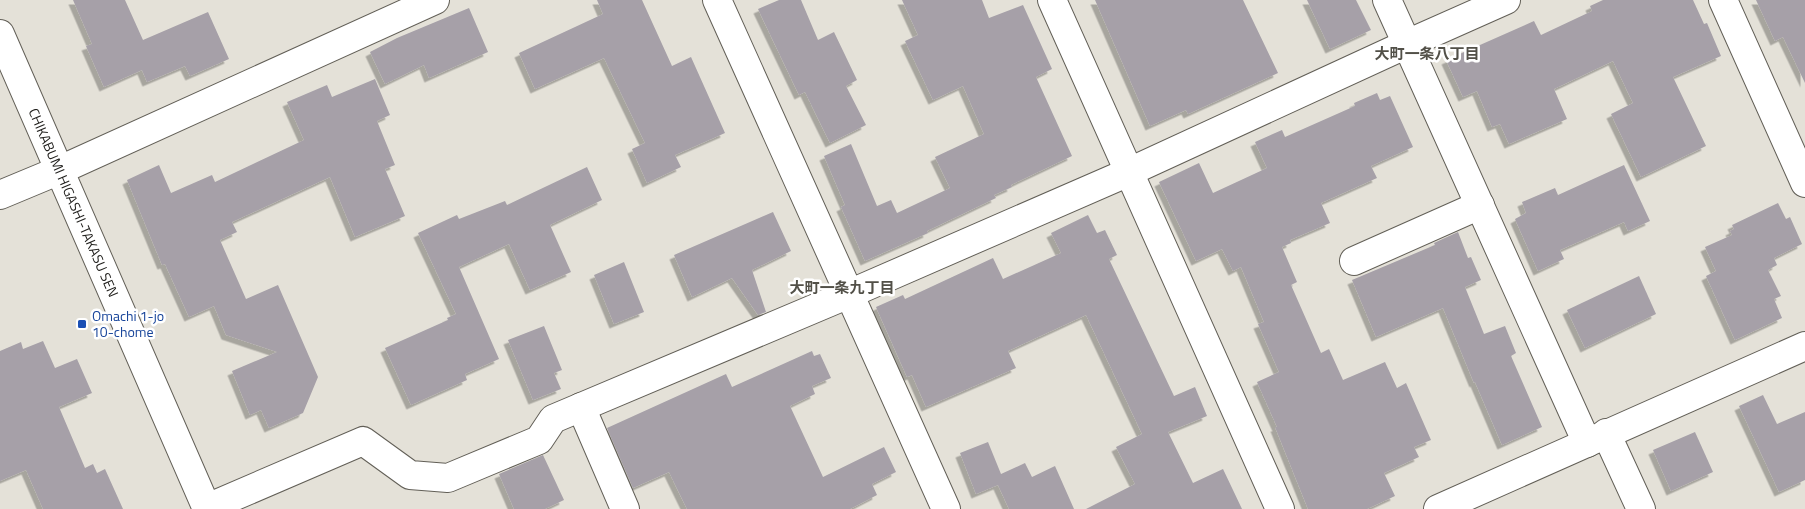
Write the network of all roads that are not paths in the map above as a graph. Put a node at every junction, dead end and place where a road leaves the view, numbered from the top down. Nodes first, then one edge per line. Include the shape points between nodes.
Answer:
1 (435, 0) edge
2 (717, 0) edge
3 (1052, 0) edge
4 (1387, 0) edge
5 (1506, 0) edge
6 (1723, 0) edge
7 (0, 34) edge
8 (1407, 44) junction
9 (60, 170) junction
10 (1129, 172) junction
11 (1805, 183) edge
12 (0, 195) edge
13 (1480, 205) junction
14 (1354, 261) dead end
15 (849, 294) junction
16 (1805, 346) edge
17 (581, 407) junction
18 (1596, 438) junction
19 (207, 509) edge
20 (625, 509) edge
21 (946, 509) edge
22 (1280, 509) edge
23 (1438, 509) edge
24 (1641, 509) edge

1 - 9 street
2 - 15 street
3 - 10 street
4 - 8 street
5 - 8 street
6 - 11 street
7 - 9 street, CHIKABUMI HIGASHI-TAKASU SEN
8 - 10 street
8 - 13 street
9 - 12 street
9 - 19 street, CHIKABUMI HIGASHI-TAKASU SEN
10 - 15 street
10 - 22 street
13 - 14 street
13 - 18 street
15 - 17 street
15 - 21 street
16 - 18 street
17 - 19 street via 553,419 539,440 448,478 410,475 363,441
17 - 20 street
18 - 23 street
18 - 24 street

